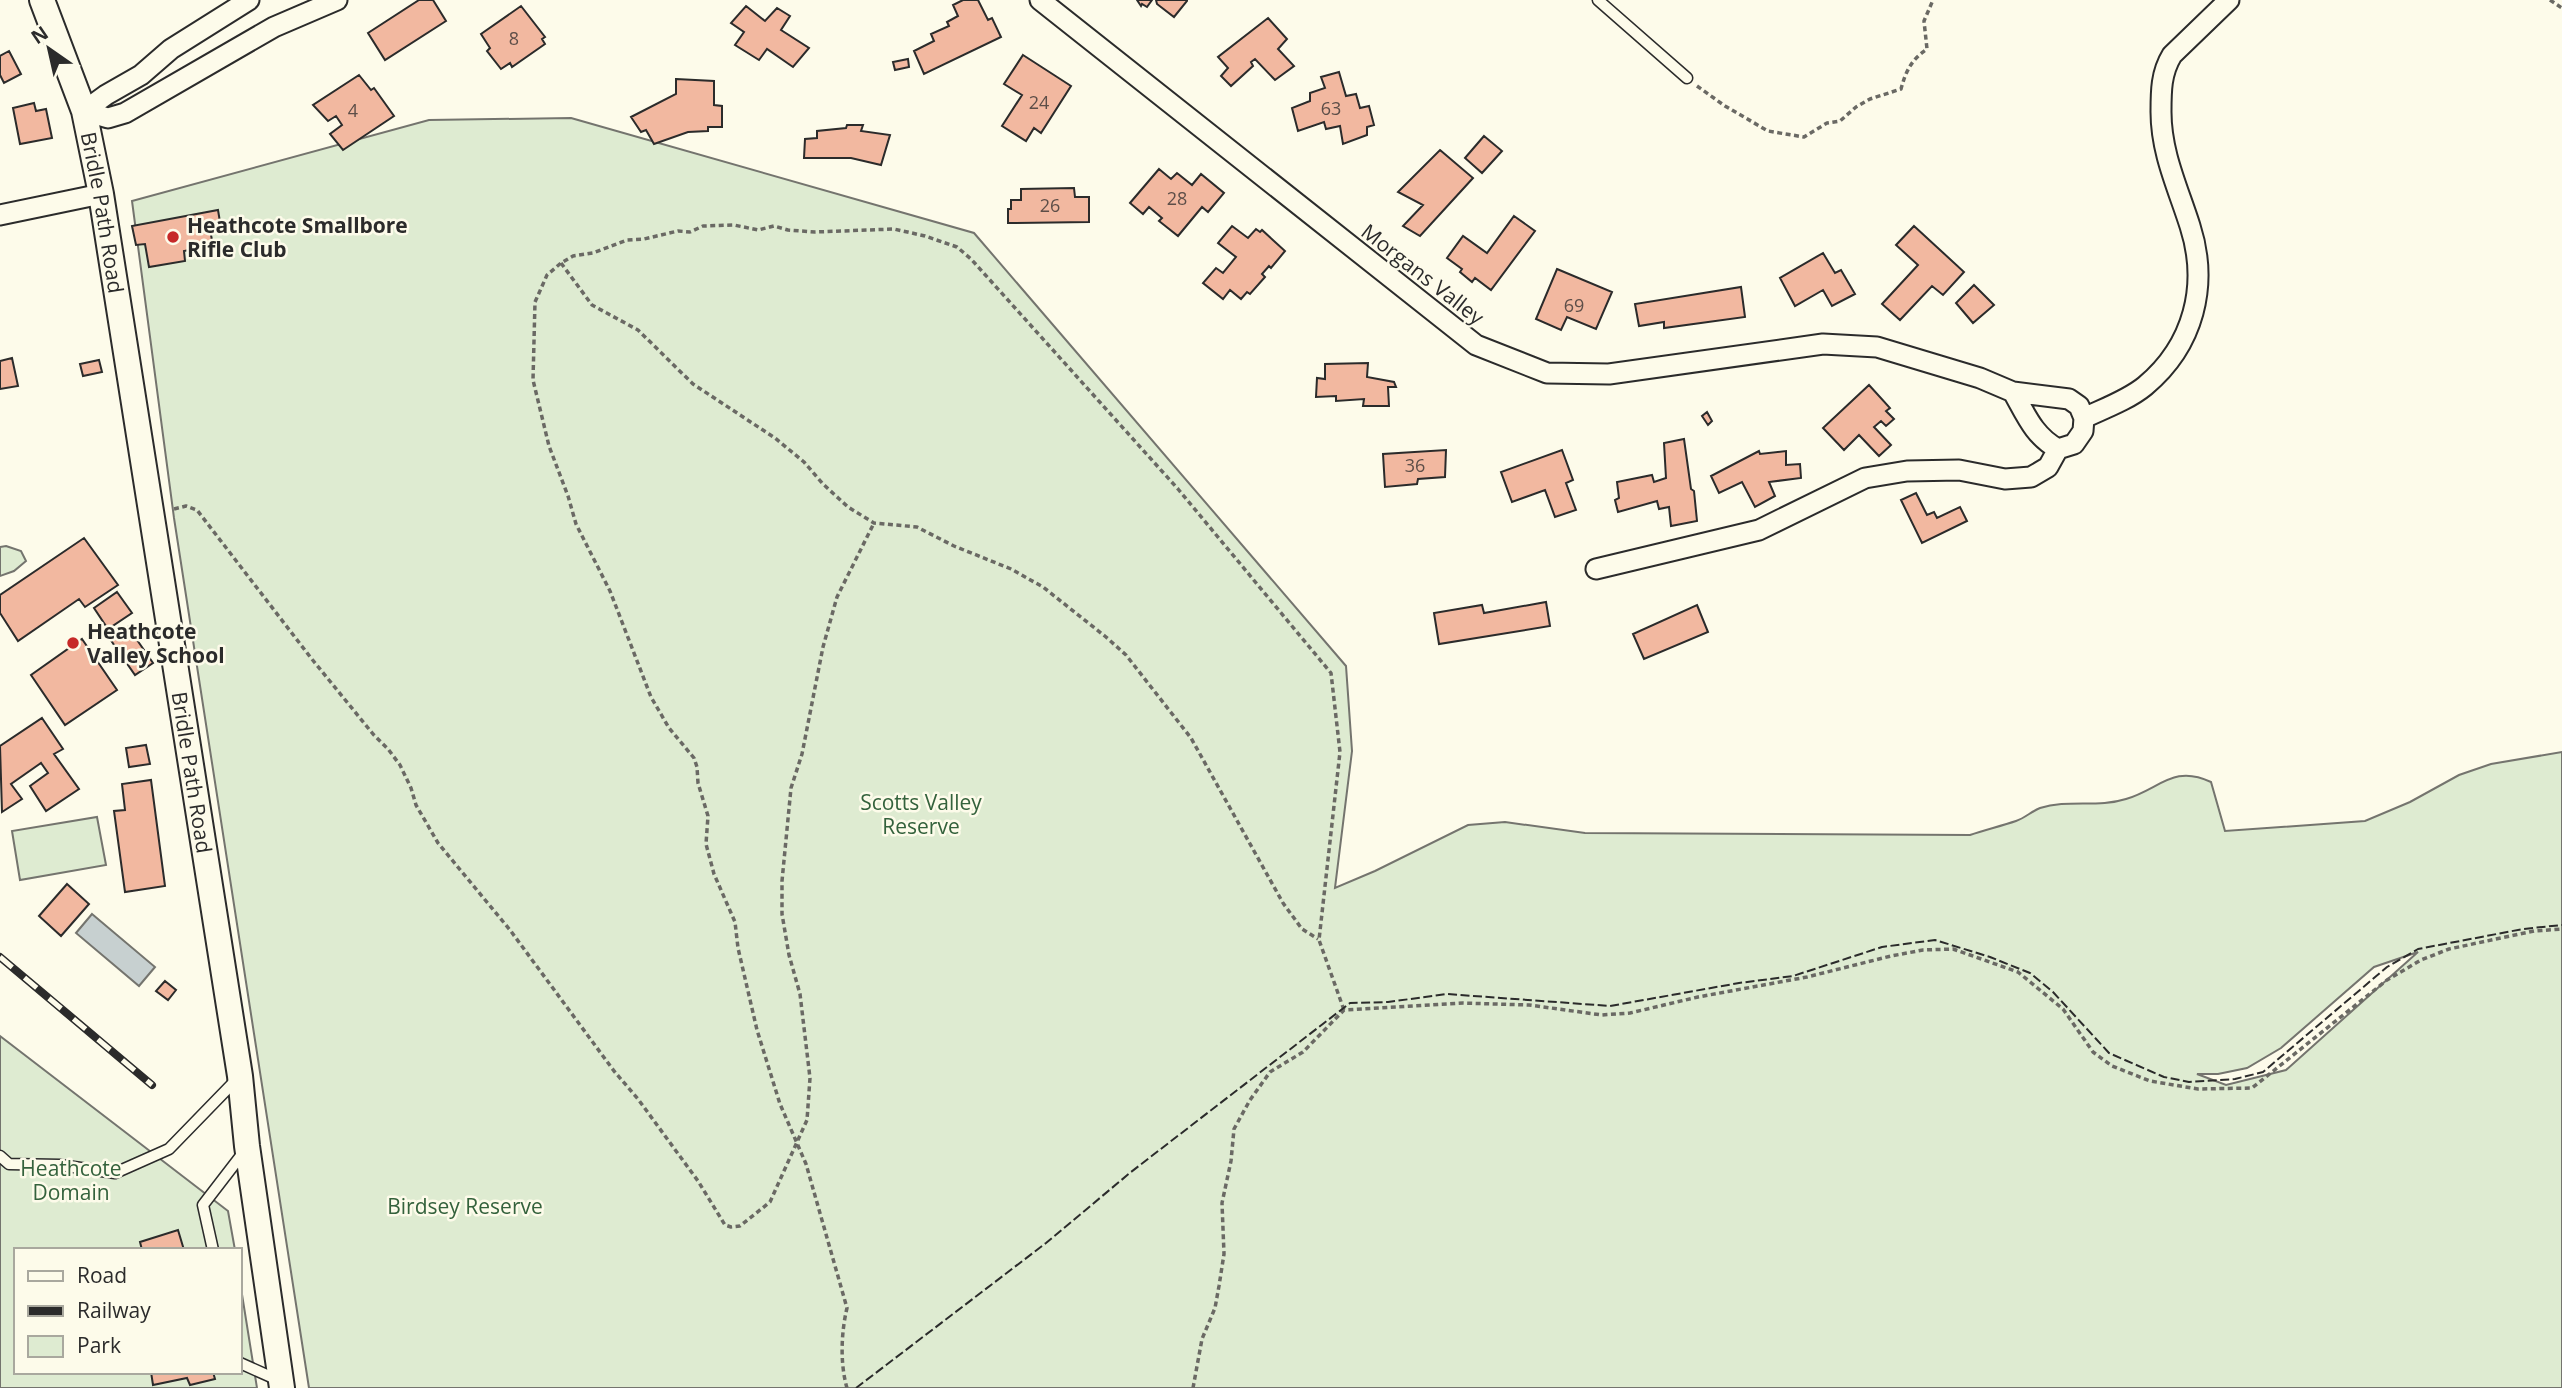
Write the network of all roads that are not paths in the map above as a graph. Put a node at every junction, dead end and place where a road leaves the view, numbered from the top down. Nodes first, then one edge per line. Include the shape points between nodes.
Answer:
1 (42, 0) edge
2 (249, 0) edge
3 (337, 0) edge
4 (1040, 0) edge
5 (1598, 0) edge
6 (2229, 0) edge
7 (157, 61) junction
8 (1686, 78) road end
9 (170, 87) junction
10 (84, 111) junction
11 (101, 194) junction
12 (0, 215) edge
13 (2013, 392) junction
14 (2084, 418) junction
15 (2058, 449) junction
16 (1595, 569) dead end
17 (240, 1076) junction
18 (247, 1146) junction
19 (0, 1156) edge
20 (214, 1248) edge
21 (242, 1364) edge
22 (282, 1385) edge

1 - 10 street, Bridle Path Road
2 - 7 street
3 - 9 street via 274,27
4 - 13 street, Morgans Valley via 1476,345 1547,373 1609,374 1823,344 1877,347
5 - 8 lane
6 - 14 street via 2172,55 2161,87 2166,154 2196,248 2199,282 2193,317 2182,344 2145,386
7 - 9 street
7 - 10 street
9 - 10 street via 108,118
10 - 11 street, Bridle Path Road
11 - 12 street
11 - 17 street, Bridle Path Road
13 - 14 street, Morgans Valley via 2069,399 2079,406
13 - 15 street via 2034,431
14 - 15 street via 2084,431 2074,444
15 - 16 street via 2048,467 2031,477 2005,479 1959,470 1865,478 1759,530
17 - 18 street, Bridle Path Road
17 - 19 lane via 169,1149 115,1173 9,1164
18 - 20 lane via 203,1205
18 - 22 street, Bridle Path Road
21 - 22 lane

